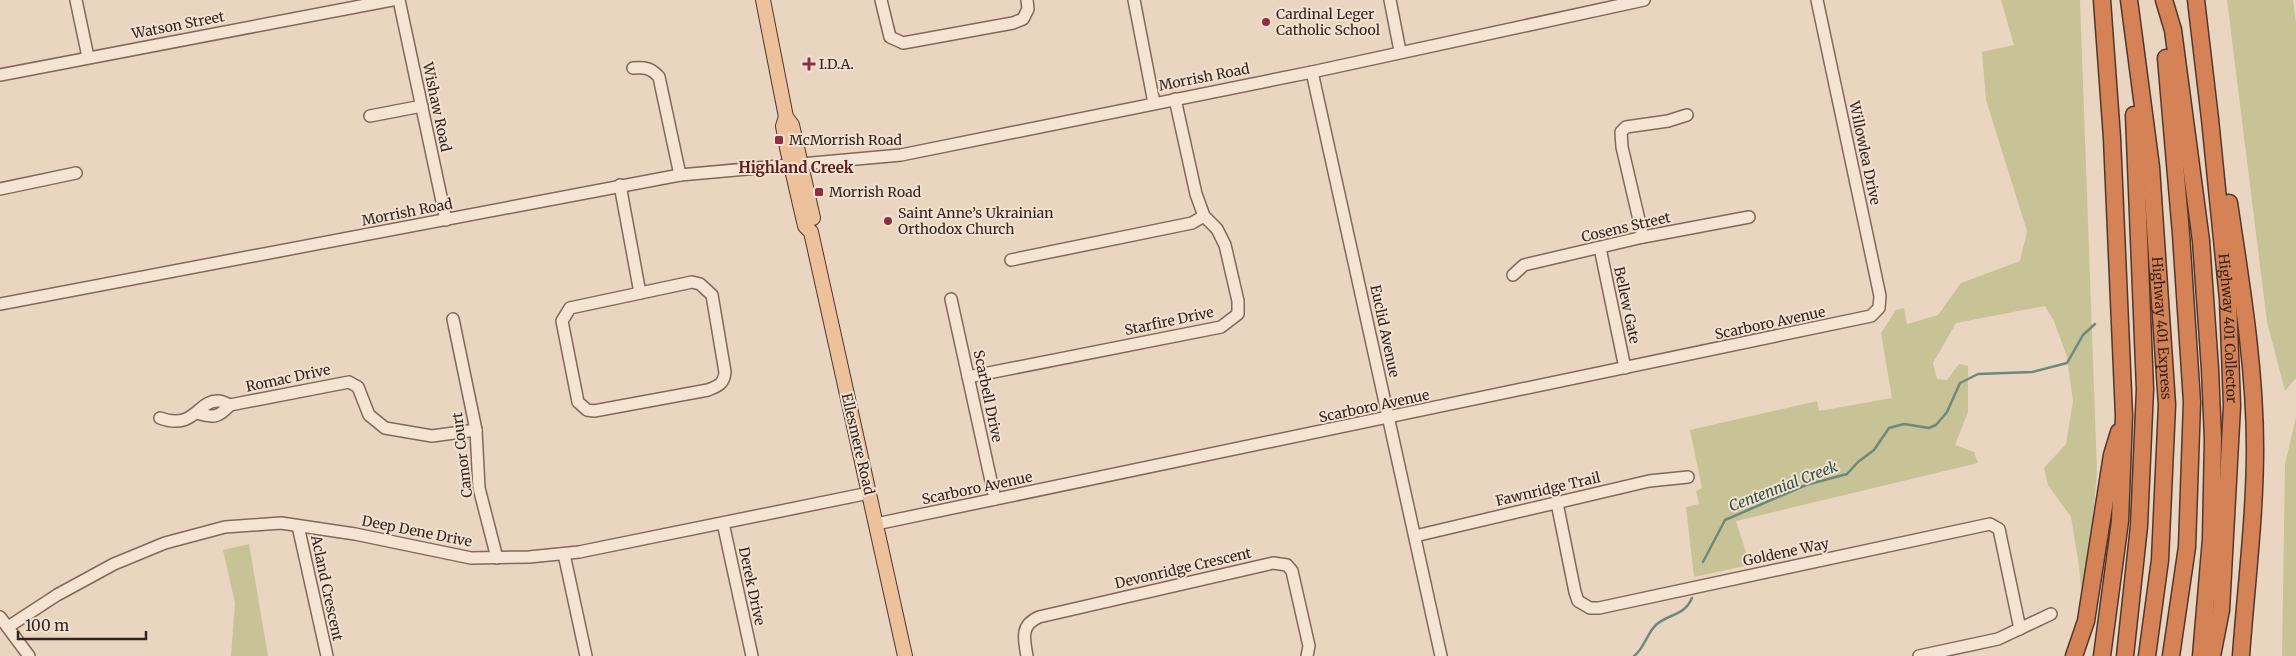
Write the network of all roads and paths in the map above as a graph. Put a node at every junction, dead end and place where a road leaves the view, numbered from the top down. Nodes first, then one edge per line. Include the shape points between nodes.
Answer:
1 (76, 0) edge
2 (392, 0) edge
3 (399, 0) edge
4 (763, 0) edge
5 (881, 0) edge
6 (1027, 0) edge
7 (1134, 0) edge
8 (1390, 0) edge
9 (1644, 0) edge
10 (1817, 0) edge
11 (2102, 0) edge
12 (2129, 0) edge
13 (2163, 0) edge
14 (2196, 0) edge
15 (1400, 51) junction
16 (88, 57) junction
17 (633, 68) dead end
18 (1312, 72) junction
19 (0, 75) edge
20 (1175, 99) junction
21 (1154, 103) junction
22 (422, 106) junction
23 (1687, 115) dead end
24 (370, 116) dead end
25 (2210, 119) junction
26 (795, 164) junction
27 (76, 173) dead end
28 (680, 175) junction
29 (620, 186) junction
30 (0, 189) edge
31 (1204, 216) junction
32 (1749, 217) dead end
33 (446, 220) junction
34 (1643, 237) junction
35 (1600, 248) junction
36 (1011, 260) dead end
37 (1513, 275) dead end
38 (640, 294) junction
39 (951, 299) dead end
40 (0, 304) edge
41 (1877, 312) joint
42 (453, 319) dead end
43 (1625, 368) junction
44 (968, 377) junction
45 (2124, 416) junction
46 (160, 418) dead end
47 (1388, 418) junction
48 (476, 430) junction
49 (1688, 477) dead end
50 (869, 493) junction
51 (994, 500) junction
52 (1557, 503) junction
53 (723, 523) junction
54 (876, 524) junction
55 (298, 526) junction
56 (1415, 536) junction
57 (564, 554) junction
58 (496, 558) junction
59 (2248, 566) junction
60 (2050, 614) dead end
61 (0, 617) edge
62 (8, 627) junction
63 (2020, 629) junction
64 (28, 656) edge
65 (327, 656) edge
66 (586, 656) edge
67 (752, 656) edge
68 (906, 656) edge
69 (1027, 656) edge
70 (1307, 656) edge
71 (1441, 656) edge
72 (1919, 656) edge
73 (2074, 656) edge
74 (2102, 656) edge
75 (2125, 656) edge
76 (2147, 656) edge
77 (2170, 656) edge
78 (2201, 656) edge
79 (2212, 656) edge
80 (2234, 656) edge
81 (2241, 656) edge

1 - 16 street
2 - 16 street, Watson Street
3 - 22 street, Wishaw Road
4 - 26 main road, Ellesmere Road via 786,117 783,126
5 - 6 street via 890,37 903,43 1013,23 1023,19 1028,9
7 - 21 street
8 - 15 street
9 - 15 street, Morrish Road via 1475,38
10 - 41 street, Willowlea Drive via 1880,296
11 - 45 highway via 2112,138
12 - 75 highway via 2145,389 2139,526
12 - 76 highway, Highway 401 Express via 2151,166 2168,405 2160,560
13 - 77 highway, Highway 401 Express via 2192,402 2187,547
13 - 78 highway via 2173,30 2201,241 2210,369 2213,439 2211,539
14 - 25 highway, Highway 401 Collector
15 - 18 street, Morrish Road
16 - 19 street, Watson Street
17 - 28 street via 653,70 659,77
18 - 20 street, Morrish Road
18 - 47 street, Euclid Avenue
20 - 21 street, Morrish Road
20 - 31 street, Starfire Drive
21 - 26 street, Morrish Road via 901,155
22 - 24 street
22 - 33 street, Wishaw Road
23 - 34 street via 1626,128 1621,132
25 - 59 highway via 2224,171 2244,302 2254,397 2254,490
25 - 79 highway, Highway 401 Collector via 2228,299 2232,406 2221,610
26 - 28 street, Morrish Road
26 - 50 main road, Ellesmere Road via 805,226 811,232
27 - 30 street
28 - 29 street, Morrish Road
29 - 33 street, Morrish Road
29 - 38 street
31 - 36 street via 1192,223
31 - 44 street, Starfire Drive via 1217,229 1225,245 1238,301 1238,314 1221,327
32 - 34 street, Cosens Street
33 - 40 street, Morrish Road
34 - 35 street, Cosens Street
35 - 37 street, Cosens Street via 1524,265
35 - 43 street, Bellew Gate
38 - 38 street via 570,308 562,321 578,402 587,410 708,390 724,380 710,291 692,282
39 - 44 street, Scarbell Drive
41 - 43 street, Scarboro Avenue via 1867,318
42 - 48 street, Camor Court
43 - 47 street, Scarboro Avenue
44 - 51 street, Scarbell Drive
45 - 73 highway via 2112,455 2086,621
45 - 74 highway via 2120,521
46 - 48 street, Romac Drive via 179,422 197,413 207,403 219,400 230,405 349,382 358,387 369,415 385,428 432,436
47 - 51 street, Scarboro Avenue
47 - 56 street, Euclid Avenue
48 - 58 street, Camor Court via 479,488
49 - 52 street, Fawnridge Trail via 1649,481
50 - 53 street, Deep Dene Drive
50 - 54 main road, Ellesmere Road
51 - 54 street, Scarboro Avenue
52 - 56 street, Fawnridge Trail
52 - 63 street, Goldene Way via 1575,592 1578,601 1590,608 1990,524 1999,528
53 - 57 street, Deep Dene Drive
53 - 67 street, Derek Drive
54 - 68 main road, Ellesmere Road
55 - 58 street, Deep Dene Drive via 355,534 471,558
55 - 62 street, Deep Dene Drive via 257,523 225,526 165,543 114,564
55 - 65 street, Acland Crescent
56 - 71 street, Euclid Avenue
57 - 58 street, Deep Dene Drive
57 - 66 street
59 - 80 highway
59 - 81 highway
60 - 63 street
61 - 62 street
62 - 64 street
63 - 72 street via 1998,639
69 - 70 street, Devonridge Crescent via 1024,638 1031,620 1273,563 1288,565 1292,571 1309,646

